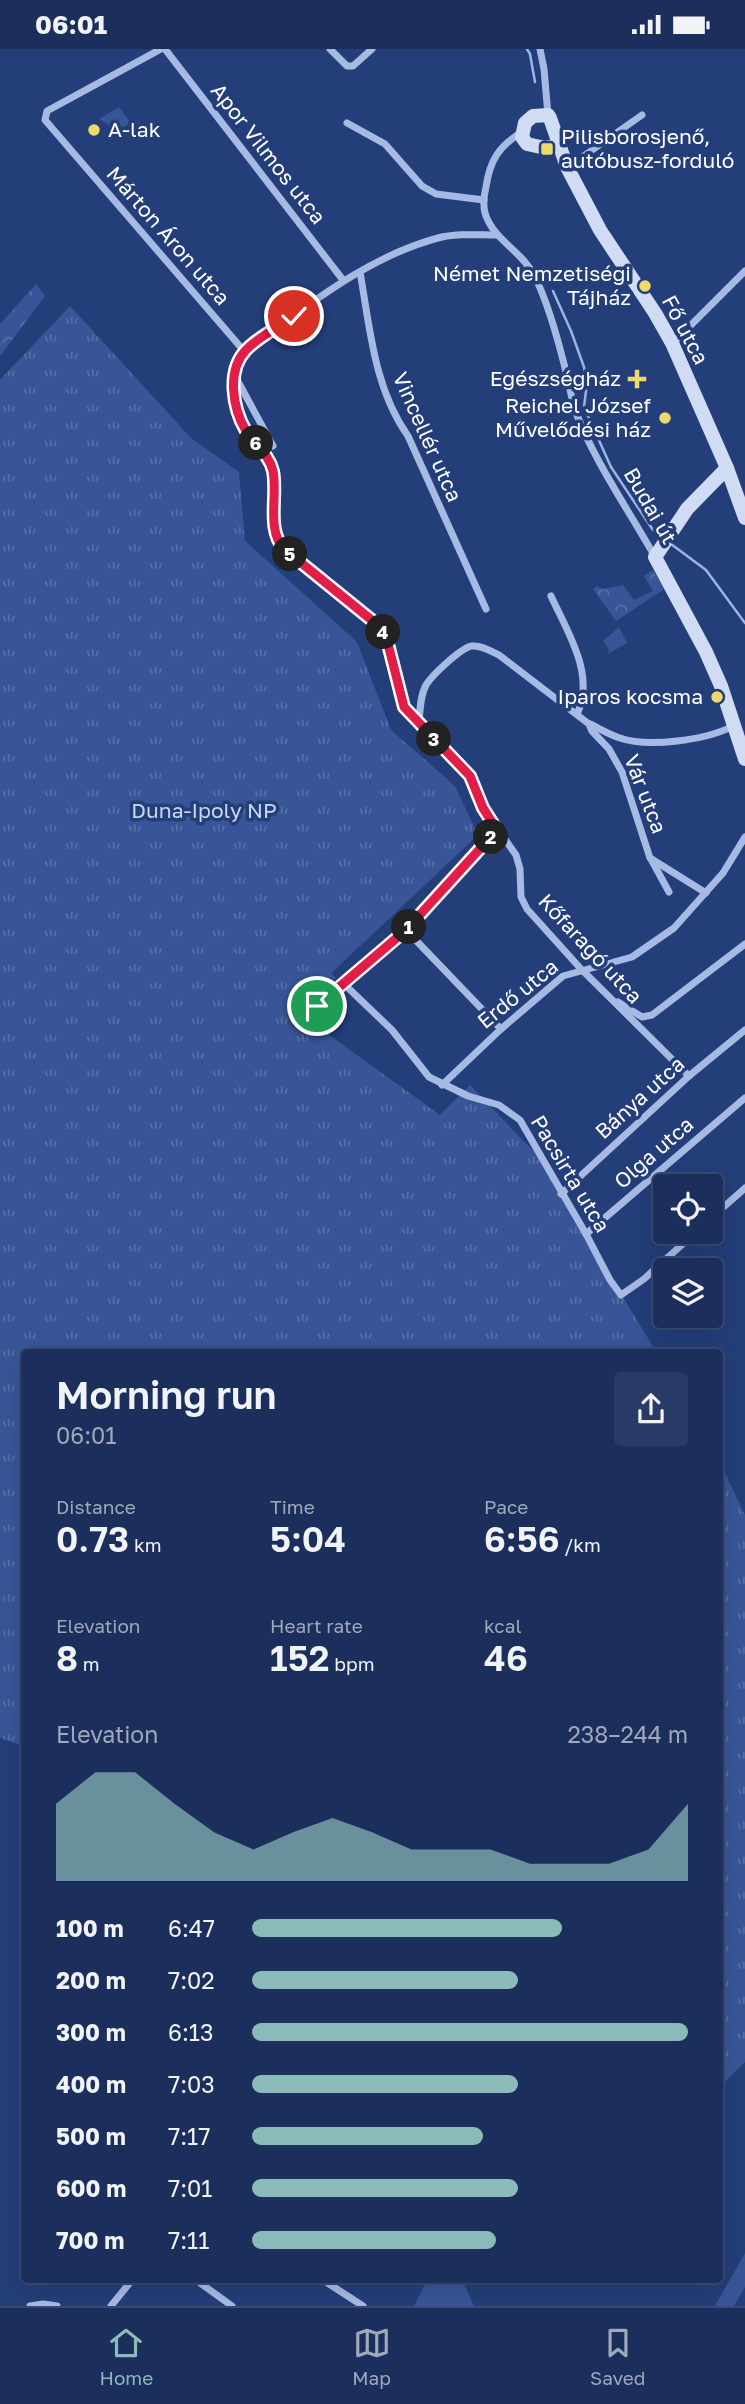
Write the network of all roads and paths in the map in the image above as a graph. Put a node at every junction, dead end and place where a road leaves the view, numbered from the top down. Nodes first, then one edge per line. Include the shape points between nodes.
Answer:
1 (163, 49) edge
2 (330, 49) edge
3 (372, 49) edge
4 (540, 49) edge
5 (548, 115) junction
6 (642, 115) dead end
7 (347, 123) dead end
8 (522, 132) junction
9 (560, 145) junction
10 (567, 167) junction
11 (484, 200) junction
12 (496, 235) junction
13 (745, 271) edge
14 (360, 272) junction
15 (343, 281) junction
16 (672, 343) junction
17 (244, 351) junction
18 (234, 376) junction
19 (273, 446) dead end
20 (727, 468) junction
21 (741, 493) edge
22 (745, 518) edge
23 (662, 547) junction
24 (551, 596) dead end
25 (486, 609) dead end
26 (577, 714) junction
27 (419, 723) junction
28 (589, 724) junction
29 (738, 731) edge
30 (745, 759) edge
31 (497, 830) junction
32 (745, 837) edge
33 (650, 858) junction
34 (669, 892) dead end
35 (706, 893) junction
36 (406, 930) junction
37 (745, 944) edge
38 (581, 969) junction
39 (344, 984) junction
40 (614, 1002) junction
41 (317, 1006) dead end
42 (501, 1029) junction
43 (745, 1030) edge
44 (689, 1076) junction
45 (442, 1085) junction
46 (745, 1098) edge
47 (745, 1188) edge
48 (561, 1194) junction
49 (723, 1207) edge
50 (586, 1234) junction
51 (682, 1244) edge
52 (130, 2283) edge
53 (200, 2283) edge
54 (329, 2283) edge
55 (30, 2306) edge
56 (57, 2306) edge
57 (111, 2306) edge
58 (232, 2306) edge
59 (363, 2306) edge

1 - 15 street, Apor Vilmos utca
1 - 17 street, Márton Áron utca via 44,115
2 - 3 street via 347,66 353,66
4 - 5 street, Fő utca
5 - 8 street via 533,116
5 - 9 street, Fő utca
6 - 10 street
7 - 11 street via 384,144 422,186 436,194
8 - 9 street via 531,145
8 - 11 street via 495,154
9 - 10 street, Fő utca
10 - 16 street, Fő utca via 600,230
11 - 12 street via 485,214
12 - 14 street via 439,237
12 - 23 street, Budai út via 523,257 535,275 587,438
13 - 16 street
14 - 15 street
14 - 25 street, Vincellér utca via 381,384
15 - 17 street
16 - 20 street, Fő utca
17 - 18 street
18 - 19 street
18 - 27 street, Kőfaragó utca via 236,410 272,468 278,541 379,626 403,705
20 - 21 street, Fő utca
20 - 23 street via 687,509
21 - 22 street, Fő utca
23 - 29 street, Budai út
24 - 26 street via 581,667 582,703
26 - 27 street, Vár utca via 499,655 472,646 460,650 426,685
26 - 28 street, Vár utca
27 - 31 street, Kőfaragó utca via 470,776
28 - 29 street via 622,739 667,742
28 - 33 street, Vár utca via 622,772
29 - 30 street, Budai út
31 - 36 street
31 - 38 street, Kőfaragó utca via 519,864 524,905
32 - 35 street, Erdő utca
33 - 34 street, Vár utca
33 - 35 street, Vár utca
35 - 38 street, Erdő utca via 674,928 632,957
36 - 39 street
36 - 42 street
37 - 40 street via 652,1015 642,1017
38 - 40 street, Kőfaragó utca
38 - 42 street, Erdő utca via 560,977
39 - 41 street
39 - 45 street, Pacsirta utca
40 - 44 street, Kőfaragó utca
42 - 45 street, Erdő utca
43 - 44 street, Bánya utca
44 - 48 street, Bánya utca
45 - 48 street, Pacsirta utca via 499,1105 520,1120
46 - 50 street, Olga utca
47 - 49 street
48 - 50 street, Pacsirta utca
50 - 51 street, Pacsirta utca via 621,1295
52 - 57 street
53 - 58 street
54 - 59 street
55 - 56 street

